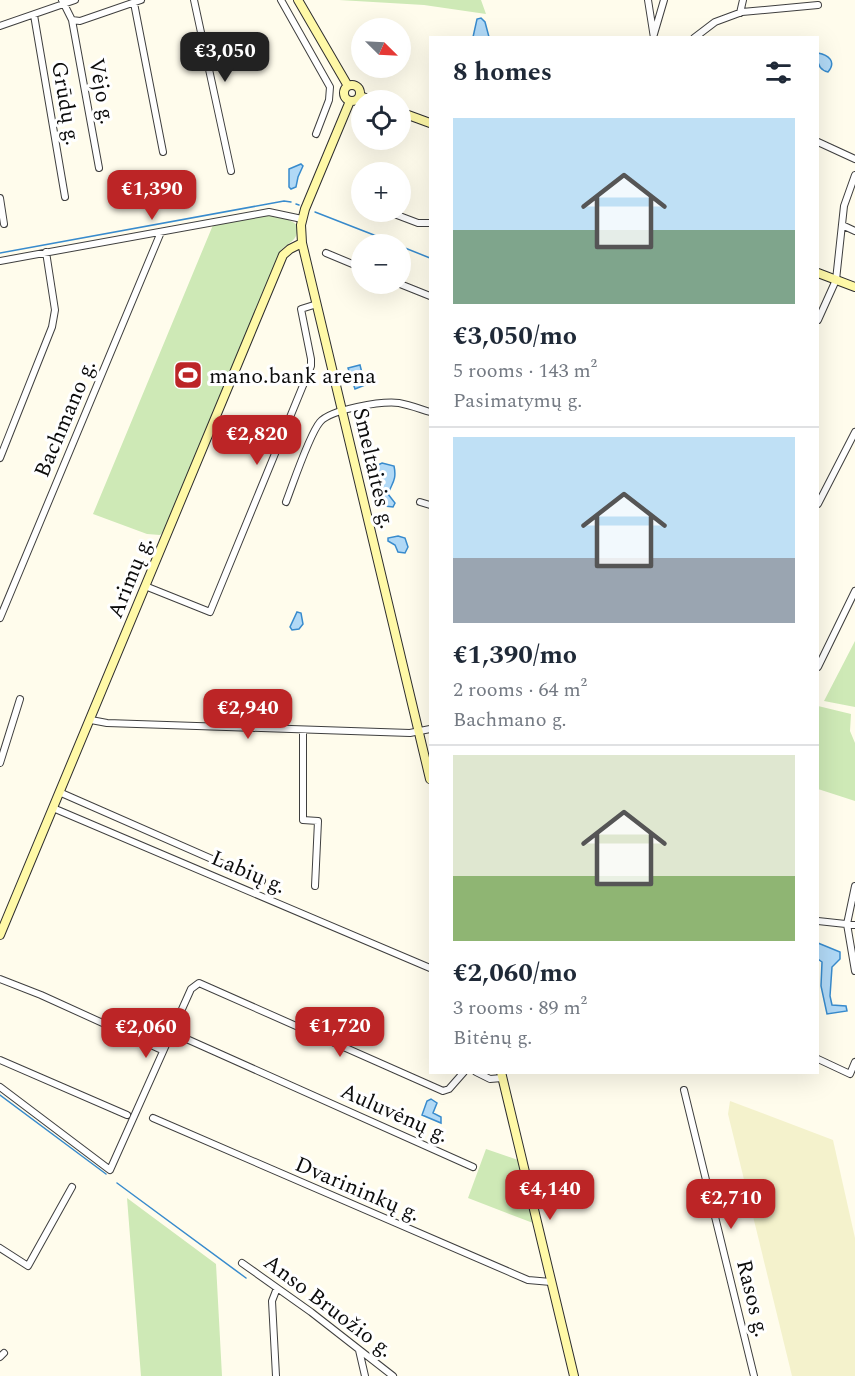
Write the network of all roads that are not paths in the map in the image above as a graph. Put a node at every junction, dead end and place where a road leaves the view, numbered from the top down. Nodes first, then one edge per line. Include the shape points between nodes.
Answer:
1 (75, 0) edge
2 (141, 0) edge
3 (194, 0) edge
4 (281, 0) edge
5 (298, 0) edge
6 (648, 0) edge
7 (664, 0) edge
8 (743, 0) edge
9 (63, 3) edge
10 (134, 3) junction
11 (818, 5) dead end
12 (740, 13) junction
13 (34, 15) junction
14 (72, 20) junction
15 (0, 27) edge
16 (653, 36) edge
17 (653, 36) edge
18 (697, 36) edge
19 (348, 86) junction
20 (358, 90) edge
21 (350, 101) joint
22 (411, 116) edge
23 (429, 123) edge
24 (316, 135) dead end
25 (819, 142) edge
26 (162, 152) dead end
27 (855, 159) edge
28 (99, 168) dead end
29 (231, 171) dead end
30 (855, 175) edge
31 (65, 197) dead end
32 (0, 198) edge
33 (302, 219) junction
34 (411, 220) edge
35 (429, 223) edge
36 (4, 224) dead end
37 (842, 225) junction
38 (855, 231) edge
39 (161, 232) junction
40 (302, 243) junction
41 (46, 252) junction
42 (326, 253) dead end
43 (0, 261) edge
44 (351, 263) edge
45 (819, 273) edge
46 (836, 280) junction
47 (855, 287) edge
48 (411, 288) edge
49 (429, 296) edge
50 (317, 304) junction
51 (819, 318) edge
52 (343, 411) junction
53 (429, 412) edge
54 (855, 432) edge
55 (0, 458) edge
56 (285, 502) dead end
57 (420, 502) dead end
58 (819, 502) edge
59 (429, 505) edge
60 (145, 586) junction
61 (855, 591) edge
62 (0, 618) edge
63 (819, 665) edge
64 (20, 699) dead end
65 (90, 720) junction
66 (429, 729) edge
67 (303, 730) junction
68 (419, 732) junction
69 (0, 763) edge
70 (429, 775) edge
71 (59, 792) junction
72 (53, 808) junction
73 (262, 881) dead end
74 (315, 886) dead end
75 (855, 886) edge
76 (819, 921) edge
77 (847, 924) junction
78 (855, 925) edge
79 (0, 935) edge
80 (429, 968) edge
81 (855, 970) edge
82 (1, 979) edge
83 (171, 1032) junction
84 (162, 1050) junction
85 (819, 1059) edge
86 (0, 1060) edge
87 (855, 1062) edge
88 (462, 1074) edge
89 (480, 1074) edge
90 (502, 1075) edge
91 (0, 1087) edge
92 (684, 1090) dead end
93 (127, 1115) dead end
94 (153, 1118) dead end
95 (473, 1167) dead end
96 (72, 1187) dead end
97 (0, 1248) edge
98 (243, 1263) dead end
99 (551, 1282) junction
100 (277, 1288) junction
101 (359, 1349) junction
102 (276, 1376) edge
103 (364, 1376) edge
104 (393, 1376) edge
105 (574, 1376) edge
106 (754, 1376) edge

1 - 9 street
2 - 10 street
3 - 29 street
4 - 24 street via 330,87
5 - 19 main road
6 - 16 street
7 - 17 street
8 - 12 street
9 - 13 street
9 - 14 street, Vėjo g.
10 - 14 street via 80,21
10 - 26 street
11 - 12 street
12 - 18 street via 716,22
13 - 15 street
13 - 31 street, Grūdų g.
14 - 28 street, Vėjo g.
19 - 20 main road
19 - 21 main road via 344,94
21 - 33 main road, Smeltaitės g.
22 - 23 main road
25 - 27 street
30 - 37 street
32 - 36 street
33 - 39 street via 269,212
33 - 40 main road, Smeltaitės g.
34 - 35 street
37 - 38 street
37 - 46 street
39 - 41 street
39 - 62 street, Bachmano g.
40 - 50 main road, Smeltaitės g.
40 - 60 main road, Arimų g. via 283,255
41 - 43 street
41 - 55 street via 54,318
42 - 44 street
45 - 46 main road
46 - 47 main road
46 - 51 street
48 - 49 street
50 - 52 main road, Smeltaitės g.
50 - 60 street via 301,309 311,366 210,612
52 - 53 street via 398,403
52 - 56 street via 326,417 318,425
52 - 68 main road, Smeltaitės g.
54 - 58 street
57 - 59 street
60 - 65 main road, Arimų g.
61 - 63 street
64 - 69 street
65 - 67 street
65 - 71 main road, Arimų g.
66 - 68 street
67 - 68 street
67 - 74 street via 303,820 318,820
68 - 70 main road, Smeltaitės g.
71 - 72 main road, Arimų g.
71 - 73 street
72 - 79 main road, Arimų g.
72 - 80 street, Labių g.
75 - 77 street
76 - 77 street
77 - 78 street
77 - 81 street
82 - 84 street
83 - 84 street
83 - 88 street via 191,989 199,983 443,1090 449,1089
83 - 95 street, Auluvėnų g.
84 - 91 street via 110,1170
85 - 87 street via 850,1074
86 - 93 street
89 - 90 street via 490,1079
90 - 99 main road
92 - 106 street, Rasos g.
94 - 99 street, Dvarininkų g. via 528,1280
96 - 97 street via 28,1266
98 - 100 street, Anso Bruožio g.
99 - 105 main road
100 - 101 street, Anso Bruožio g.
100 - 102 street via 272,1301
101 - 103 street
101 - 104 street, Anso Bruožio g.

